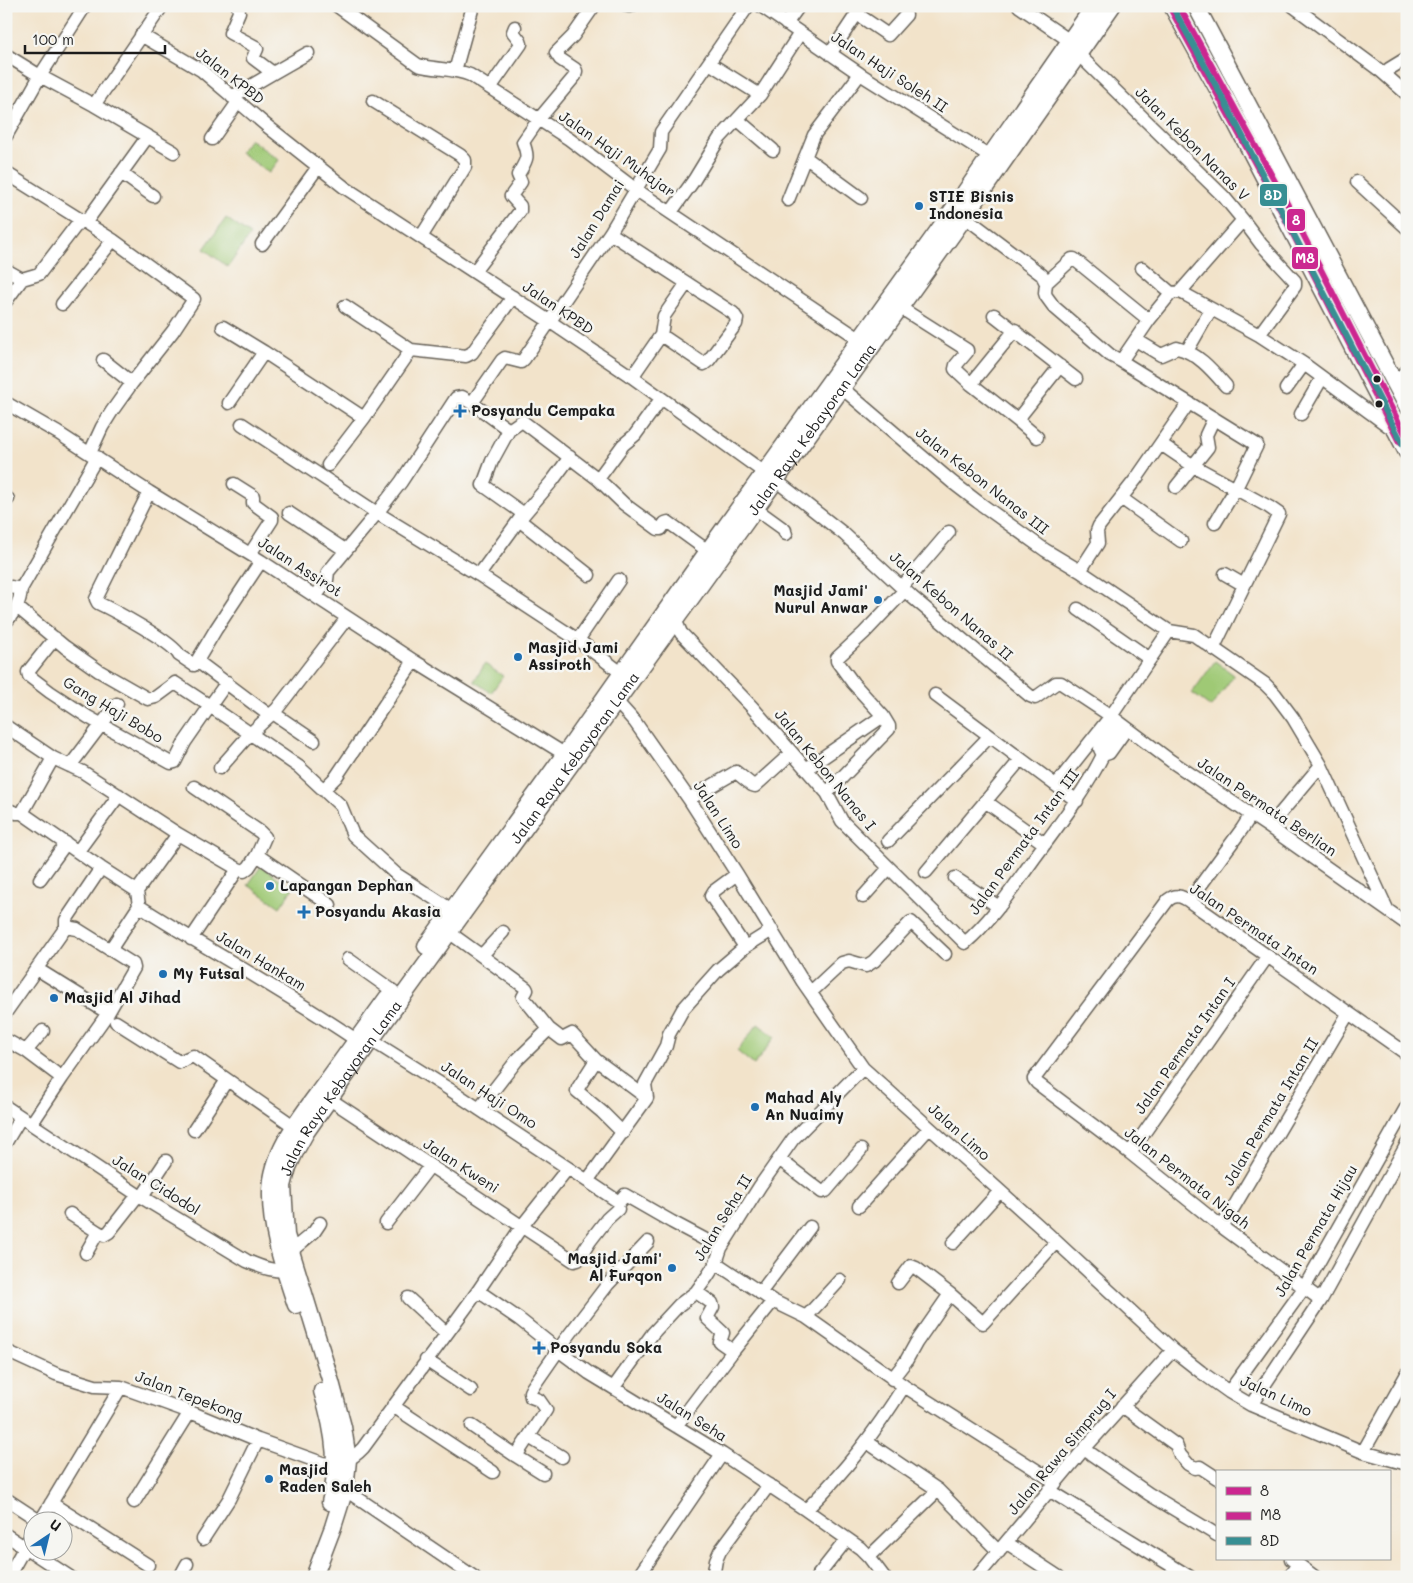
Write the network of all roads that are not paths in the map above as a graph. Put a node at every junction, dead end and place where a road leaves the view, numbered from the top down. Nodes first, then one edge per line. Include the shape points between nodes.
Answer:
1 (85, 6) edge
2 (162, 6) edge
3 (238, 6) edge
4 (337, 6) edge
5 (473, 6) edge
6 (594, 6) edge
7 (748, 6) edge
8 (760, 6) edge
9 (799, 6) edge
10 (1019, 6) edge
11 (1094, 6) edge
12 (1112, 6) edge
13 (1172, 6) edge
14 (1196, 6) edge
15 (1293, 6) edge
16 (860, 10) edge
17 (906, 15) dead end
18 (786, 24) junction
19 (515, 27) dead end
20 (800, 33) junction
21 (142, 35) junction
22 (1074, 47) junction
23 (308, 53) dead end
24 (830, 54) junction
25 (6, 55) edge
26 (1407, 58) edge
27 (709, 63) junction
28 (1389, 69) dead end
29 (455, 71) junction
30 (273, 73) junction
31 (860, 74) junction
32 (40, 76) junction
33 (490, 88) junction
34 (1407, 94) edge
35 (760, 96) junction
36 (236, 100) junction
37 (373, 101) dead end
38 (94, 104) junction
39 (539, 119) junction
40 (738, 120) junction
41 (6, 136) edge
42 (148, 136) junction
43 (212, 139) dead end
44 (773, 150) dead end
45 (174, 152) dead end
46 (805, 157) junction
47 (997, 158) junction
48 (318, 166) junction
49 (6, 173) edge
50 (121, 173) junction
51 (1357, 182) dead end
52 (635, 189) junction
53 (153, 196) dead end
54 (861, 198) dead end
55 (788, 200) dead end
56 (671, 212) junction
57 (964, 216) junction
58 (1306, 216) junction
59 (1243, 220) junction
60 (83, 221) junction
61 (1288, 223) junction
62 (1407, 228) edge
63 (610, 233) junction
64 (421, 237) junction
65 (112, 240) junction
66 (262, 244) dead end
67 (1142, 268) dead end
68 (6, 270) edge
69 (474, 272) junction
70 (22, 279) junction
71 (687, 283) junction
72 (1046, 283) junction
73 (1175, 292) junction
74 (513, 297) junction
75 (6, 301) edge
76 (894, 303) junction
77 (62, 304) dead end
78 (345, 306) dead end
79 (1211, 309) junction
80 (994, 315) dead end
81 (1149, 320) junction
82 (549, 321) junction
83 (223, 327) dead end
84 (1014, 330) junction
85 (661, 335) junction
86 (1259, 335) junction
87 (1136, 340) junction
88 (866, 343) junction
89 (411, 350) junction
90 (1187, 351) junction
91 (264, 352) junction
92 (103, 360) dead end
93 (1121, 361) junction
94 (1304, 364) junction
95 (1060, 366) junction
96 (1401, 376) edge
97 (632, 377) junction
98 (1322, 378) junction
99 (1076, 379) dead end
100 (132, 383) junction
101 (971, 384) junction
102 (836, 385) junction
103 (1226, 386) dead end
104 (1286, 389) dead end
105 (1375, 392) junction
106 (661, 399) junction
107 (6, 402) edge
108 (229, 403) dead end
109 (1355, 403) junction
110 (472, 404) junction
111 (1188, 404) junction
112 (1407, 406) edge
113 (1301, 414) dead end
114 (364, 418) junction
115 (1214, 418) junction
116 (1016, 420) junction
117 (242, 424) dead end
118 (509, 430) junction
119 (1397, 432) junction
120 (1037, 437) dead end
121 (1161, 444) junction
122 (1407, 452) edge
123 (94, 455) junction
124 (570, 457) junction
125 (328, 465) dead end
126 (1192, 465) junction
127 (770, 478) junction
128 (598, 479) junction
129 (234, 484) dead end
130 (1176, 487) dead end
131 (1235, 490) junction
132 (149, 492) junction
133 (1121, 498) junction
134 (756, 509) junction
135 (289, 513) dead end
136 (377, 513) junction
137 (521, 517) junction
138 (1215, 523) dead end
139 (949, 532) dead end
140 (786, 534) dead end
141 (1181, 541) dead end
142 (345, 550) junction
143 (708, 551) junction
144 (256, 558) junction
145 (1080, 571) junction
146 (1226, 574) dead end
147 (479, 575) junction
148 (590, 575) dead end
149 (619, 580) dead end
150 (1244, 585) junction
151 (904, 588) junction
152 (6, 589) edge
153 (21, 589) junction
154 (316, 596) junction
155 (18, 607) junction
156 (1078, 609) dead end
157 (347, 618) junction
158 (669, 618) junction
159 (6, 622) edge
160 (1169, 631) junction
161 (55, 638) junction
162 (578, 640) junction
163 (1213, 649) junction
164 (1150, 659) junction
165 (198, 661) junction
166 (414, 661) junction
167 (627, 677) junction
168 (227, 682) junction
169 (935, 695) dead end
170 (612, 699) junction
171 (117, 704) dead end
172 (210, 706) junction
173 (271, 714) junction
174 (883, 716) junction
175 (1118, 721) junction
176 (101, 724) junction
177 (7, 727) edge
178 (250, 734) junction
179 (990, 736) junction
180 (314, 741) dead end
181 (53, 758) junction
182 (570, 758) junction
183 (786, 758) dead end
184 (1021, 760) junction
185 (70, 766) junction
186 (1321, 766) junction
187 (220, 768) dead end
188 (806, 769) junction
189 (1056, 785) junction
190 (194, 787) dead end
191 (323, 790) junction
192 (827, 793) junction
193 (119, 794) junction
194 (689, 799) junction
195 (985, 801) junction
196 (1076, 801) junction
197 (6, 809) edge
198 (22, 813) junction
199 (1251, 815) junction
200 (1269, 827) junction
201 (178, 834) junction
202 (888, 841) dead end
203 (66, 843) junction
204 (1045, 844) junction
205 (78, 851) junction
206 (257, 855) junction
207 (101, 868) junction
208 (889, 868) junction
209 (238, 869) junction
210 (926, 872) dead end
211 (737, 874) junction
212 (954, 878) dead end
213 (40, 879) dead end
214 (137, 891) junction
215 (469, 896) junction
216 (863, 897) dead end
217 (1189, 901) junction
218 (330, 905) dead end
219 (139, 906) junction
220 (999, 907) junction
221 (1386, 909) junction
222 (452, 910) junction
223 (1407, 924) edge
224 (66, 927) junction
225 (772, 930) junction
226 (503, 932) dead end
227 (450, 933) junction
228 (191, 939) junction
229 (964, 943) joint
230 (745, 947) junction
231 (110, 950) junction
232 (945, 954) dead end
233 (482, 955) junction
234 (1267, 957) junction
235 (348, 959) dead end
236 (37, 969) junction
237 (393, 991) junction
238 (811, 992) junction
239 (6, 1012) edge
240 (1348, 1014) junction
241 (112, 1017) junction
242 (549, 1029) junction
243 (43, 1031) dead end
244 (6, 1040) edge
245 (364, 1042) junction
246 (26, 1051) junction
247 (1407, 1054) edge
248 (596, 1060) junction
249 (863, 1068) junction
250 (62, 1078) junction
251 (1034, 1079) joint
252 (228, 1080) junction
253 (324, 1096) junction
254 (647, 1098) junction
255 (1407, 1106) edge
256 (6, 1107) edge
257 (479, 1109) junction
258 (20, 1117) junction
259 (32, 1124) junction
260 (295, 1127) junction
261 (929, 1128) junction
262 (194, 1130) dead end
263 (623, 1133) junction
264 (6, 1142) edge
265 (1407, 1144) edge
266 (861, 1150) dead end
267 (1130, 1153) junction
268 (779, 1159) junction
269 (166, 1161) dead end
270 (430, 1166) junction
271 (568, 1168) junction
272 (587, 1181) junction
273 (1000, 1191) junction
274 (140, 1196) junction
275 (859, 1206) dead end
276 (618, 1209) dead end
277 (70, 1214) dead end
278 (320, 1223) dead end
279 (386, 1223) dead end
280 (522, 1226) junction
281 (1222, 1226) junction
282 (810, 1227) dead end
283 (98, 1232) junction
284 (648, 1242) dead end
285 (1056, 1242) junction
286 (953, 1243) dead end
287 (721, 1248) junction
288 (291, 1251) junction
289 (86, 1253) dead end
290 (716, 1263) junction
291 (291, 1270) junction
292 (840, 1280) dead end
293 (898, 1283) dead end
294 (1304, 1288) junction
295 (478, 1291) junction
296 (696, 1292) junction
297 (760, 1293) junction
298 (950, 1294) junction
299 (408, 1298) dead end
300 (1321, 1300) junction
301 (773, 1301) junction
302 (806, 1317) junction
303 (446, 1333) junction
304 (558, 1350) junction
305 (1173, 1350) junction
306 (6, 1351) edge
307 (733, 1351) junction
308 (426, 1360) junction
309 (1407, 1374) edge
310 (892, 1378) junction
311 (904, 1386) junction
312 (121, 1387) junction
313 (614, 1387) junction
314 (471, 1390) dead end
315 (1229, 1392) junction
316 (1251, 1405) junction
317 (393, 1406) junction
318 (1122, 1406) junction
319 (190, 1412) junction
320 (472, 1426) dead end
321 (676, 1426) junction
322 (529, 1437) junction
323 (258, 1440) junction
324 (867, 1442) junction
325 (1084, 1449) junction
326 (1363, 1452) junction
327 (722, 1454) junction
328 (516, 1456) junction
329 (562, 1457) dead end
330 (341, 1462) junction
331 (1407, 1464) edge
332 (493, 1472) dead end
333 (543, 1473) dead end
334 (1216, 1477) edge
335 (769, 1485) junction
336 (1052, 1486) junction
337 (339, 1488) junction
338 (938, 1490) junction
339 (6, 1499) edge
340 (134, 1502) dead end
341 (51, 1503) junction
342 (23, 1510) edge
343 (46, 1510) edge
344 (806, 1510) junction
345 (1216, 1534) edge
346 (6, 1535) edge
347 (203, 1539) dead end
348 (847, 1539) junction
349 (22, 1546) edge
350 (1003, 1547) junction
351 (22, 1551) edge
352 (869, 1557) junction
353 (44, 1560) edge
354 (1295, 1562) edge
355 (187, 1564) dead end
356 (148, 1565) dead end
357 (8, 1577) edge
358 (70, 1577) edge
359 (180, 1577) edge
360 (302, 1577) edge
361 (314, 1577) edge
362 (474, 1577) edge
363 (638, 1577) edge
364 (713, 1577) edge
365 (817, 1577) edge
366 (884, 1577) edge
367 (977, 1577) edge
368 (1059, 1577) edge
369 (1190, 1577) edge
370 (1290, 1577) edge
371 (1315, 1577) edge

1 - 32 street
2 - 21 street
3 - 30 street via 239,12 230,33 256,47 253,58
4 - 29 street, Jalan Haji Muhajar via 418,65
5 - 29 street
6 - 39 street via 556,53 576,71 575,76
7 - 27 street, Jalan Damai
8 - 18 street, Jalan Haji Soleh II
9 - 18 street
10 - 22 street, Jalan Kebon Nanas V
11 - 22 main road, Jalan Raya Kebayoran Lama
12 - 22 main road, Jalan Raya Kebayoran Lama
13 - 61 main road
14 - 58 main road
15 - 34 street
16 - 17 street via 887,35
16 - 24 street
18 - 20 street, Jalan Haji Soleh II
19 - 33 street via 513,32 521,44
20 - 24 street, Jalan Haji Soleh II
20 - 35 street
21 - 36 street, Jalan KPBD via 201,70
21 - 38 street
22 - 47 main road, Jalan Raya Kebayoran Lama
22 - 59 street, Jalan Kebon Nanas V
23 - 30 street
24 - 31 street, Jalan Haji Soleh II
25 - 32 street
26 - 28 street
27 - 35 street
27 - 52 street, Jalan Damai via 662,132 660,148
29 - 33 street, Jalan Haji Muhajar via 470,75
30 - 36 street
31 - 46 street via 814,135
31 - 47 street, Jalan Haji Soleh II
32 - 38 street
32 - 41 street
33 - 39 street, Jalan Haji Muhajar
35 - 40 street
36 - 43 street
36 - 48 street, Jalan KPBD
37 - 64 street via 465,160 465,167
38 - 42 street
39 - 52 street, Jalan Haji Muhajar
39 - 69 street via 524,142 527,158 518,173 521,182 511,196 520,206 520,211
40 - 44 street
40 - 56 street via 720,140
42 - 45 street
42 - 50 street
46 - 54 street
46 - 55 street
47 - 57 main road, Jalan Raya Kebayoran Lama
47 - 76 main road, Jalan Raya Kebayoran Lama
48 - 64 street, Jalan KPBD via 344,187
48 - 66 street
49 - 60 street
50 - 53 street
50 - 60 street
51 - 62 street
52 - 56 street, Jalan Haji Muhajar
52 - 63 street, Jalan Damai
56 - 88 street, Jalan Haji Muhajar
57 - 72 street via 1042,275
57 - 76 main road, Jalan Raya Kebayoran Lama
58 - 61 main road via 1297,214
58 - 96 main road
59 - 73 street
59 - 86 street, Jalan Kebon Nanas V via 1296,284
60 - 65 street
60 - 70 street via 39,274
61 - 105 main road
63 - 71 street
63 - 82 street, Jalan Damai
64 - 69 street, Jalan KPBD
65 - 77 street
65 - 100 street via 194,300
67 - 73 street
68 - 70 street
69 - 74 street, Jalan KPBD
70 - 75 street
71 - 85 street via 664,316
71 - 85 street via 733,313 737,317 736,324 704,364
72 - 81 street via 1075,259
72 - 93 street via 1045,292 1054,308
73 - 79 street
73 - 81 street
74 - 82 street, Jalan KPBD
74 - 89 street via 469,355
76 - 88 main road, Jalan Raya Kebayoran Lama
76 - 101 street via 967,350 955,367
78 - 89 street
79 - 86 street
79 - 90 street
80 - 84 street
81 - 87 street
82 - 97 street, Jalan KPBD
82 - 110 street, Jalan Damai via 521,362 509,358 502,360
83 - 91 street
84 - 95 street
84 - 101 street
85 - 97 street
86 - 94 street
87 - 90 street via 1160,356 1177,348
87 - 93 street
88 - 102 main road, Jalan Raya Kebayoran Lama
89 - 114 street
90 - 103 street via 1205,363
91 - 108 street
91 - 114 street
92 - 100 street
93 - 111 street
94 - 98 street
94 - 104 street
95 - 99 street
95 - 116 street
96 - 112 main road
97 - 106 street, Jalan KPBD
98 - 109 street
98 - 113 street
100 - 123 street via 102,427
101 - 116 street
102 - 127 main road, Jalan Raya Kebayoran Lama
102 - 145 street, Jalan Kebon Nanas III via 978,502
105 - 109 street via 1362,403
105 - 119 main road
106 - 127 street, Jalan KPBD
106 - 128 street
107 - 123 street, Jalan Assirot
109 - 119 street
110 - 118 street
110 - 136 street via 462,397 456,398
111 - 115 street
111 - 121 street
114 - 125 street
115 - 126 street via 1206,435 1209,445
115 - 131 street via 1257,445
116 - 120 street
117 - 136 street
118 - 124 street via 522,421
118 - 137 street via 483,485
119 - 122 main road
121 - 126 street
121 - 133 street
123 - 132 street, Jalan Assirot
123 - 153 street
124 - 128 street
124 - 137 street
126 - 130 street
126 - 131 street
127 - 134 main road, Jalan Raya Kebayoran Lama
127 - 143 main road, Jalan Raya Kebayoran Lama
127 - 151 street, Jalan Kebon Nanas II via 844,534
128 - 143 street via 658,530 666,522
129 - 144 street via 253,496 253,503 272,517
131 - 138 street
131 - 150 street via 1279,514
132 - 144 street, Jalan Assirot
132 - 165 street via 96,600 166,642 194,665
133 - 141 street
133 - 145 street via 1099,526 1098,543
134 - 140 street
134 - 158 main road, Jalan Raya Kebayoran Lama
135 - 142 street
136 - 142 street
136 - 147 street
137 - 147 street
137 - 148 street
139 - 151 street
142 - 154 street via 326,574 327,580
143 - 158 main road, Jalan Raya Kebayoran Lama
144 - 154 street, Jalan Assirot
144 - 165 street
145 - 160 street, Jalan Kebon Nanas III
146 - 150 street
147 - 162 street
149 - 162 street
150 - 163 street
151 - 174 street via 837,659 853,683
151 - 175 street, Jalan Kebon Nanas II via 1032,697 1059,682
152 - 153 street via 11,586
153 - 155 street
154 - 157 street, Jalan Assirot
155 - 159 street
155 - 161 street
156 - 164 street
157 - 166 street, Jalan Assirot
157 - 173 street
158 - 167 main road, Jalan Raya Kebayoran Lama
158 - 188 street, Jalan Kebon Nanas I
160 - 163 street via 1194,636
160 - 164 street
161 - 172 street via 99,671 148,699 156,697 175,682
161 - 176 street, Gang Haji Bobo via 31,667 29,676
162 - 167 street
163 - 186 street via 1275,694
164 - 175 street
165 - 168 street
166 - 182 street, Jalan Assirot
166 - 191 street via 336,777
167 - 170 main road, Jalan Raya Kebayoran Lama
168 - 172 street
168 - 173 street
169 - 179 street
170 - 182 main road, Jalan Raya Kebayoran Lama
170 - 194 street, Jalan Limo via 635,722
171 - 176 street
172 - 176 street, Gang Haji Bobo via 175,762 171,763
172 - 178 street
173 - 178 street
173 - 180 street
174 - 188 street
174 - 192 street via 889,729
175 - 189 street
175 - 196 street, Jalan Permata Intan III via 1101,746 1103,755
175 - 199 street, Jalan Permata Berlian
176 - 185 street
177 - 181 street
178 - 187 street
178 - 191 street via 299,767
179 - 184 street
179 - 202 street
181 - 185 street
181 - 198 street
182 - 215 main road, Jalan Raya Kebayoran Lama
183 - 194 street via 755,786 736,772
184 - 189 street
184 - 195 street
185 - 193 street
186 - 200 street
186 - 221 street
188 - 192 street, Jalan Kebon Nanas I
189 - 196 street
190 - 206 street via 264,836
191 - 222 street via 341,806 353,835 396,874
192 - 208 street, Jalan Kebon Nanas I via 842,821
193 - 201 street
193 - 205 street
194 - 211 street, Jalan Limo
195 - 204 street
195 - 210 street
196 - 204 street, Jalan Permata Intan III
197 - 198 street
198 - 203 street
199 - 200 street, Jalan Permata Berlian
199 - 217 street
200 - 221 street, Jalan Permata Berlian
201 - 209 street
201 - 214 street
203 - 205 street
203 - 213 street
204 - 220 street, Jalan Permata Intan III
205 - 207 street
206 - 209 street via 249,867
206 - 218 street
207 - 214 street
207 - 224 street via 66,920
208 - 216 street
208 - 229 street, Jalan Kebon Nanas I
209 - 228 street
211 - 225 street, Jalan Limo
211 - 230 street via 711,896
212 - 220 street
214 - 219 street
215 - 222 main road, Jalan Raya Kebayoran Lama
215 - 227 main road, Jalan Raya Kebayoran Lama
217 - 234 street, Jalan Permata Intan
217 - 251 street, Jalan Permata Intan via 1178,896 1168,900
219 - 228 street, Jalan Hankam
219 - 231 street
220 - 229 street, Jalan Permata Intan III
221 - 223 street, Jalan Permata Berlian
222 - 237 main road, Jalan Raya Kebayoran Lama
224 - 231 street via 77,929
224 - 236 street
225 - 230 street
225 - 238 street, Jalan Limo
226 - 233 street
227 - 233 street
227 - 245 main road, Jalan Raya Kebayoran Lama
228 - 245 street, Jalan Hankam
230 - 254 street via 718,970 683,1010 646,1084
231 - 241 street via 133,964 134,968
232 - 238 street via 911,922 874,961 866,966 849,960 842,963
233 - 242 street via 528,990 523,997
234 - 240 street, Jalan Permata Intan
234 - 267 street, Jalan Permata Intan I
235 - 237 street
236 - 239 street
236 - 241 street
237 - 245 main road, Jalan Raya Kebayoran Lama
238 - 249 street, Jalan Limo
240 - 247 street, Jalan Permata Intan
240 - 281 street, Jalan Permata Intan II
241 - 250 street
241 - 252 street via 179,1062 193,1056
242 - 248 street via 562,1039 572,1034
242 - 257 street via 517,1060
243 - 246 street
244 - 246 street
245 - 253 main road, Jalan Raya Kebayoran Lama
245 - 257 street, Jalan Haji Omo
246 - 250 street
248 - 254 street
248 - 263 street via 577,1091
249 - 261 street, Jalan Limo
249 - 268 street, Jalan Seha II via 793,1139
250 - 259 street
251 - 267 street, Jalan Permata Nigah
252 - 260 street
252 - 262 street
253 - 260 main road, Jalan Raya Kebayoran Lama
253 - 270 street, Jalan Kweni
253 - 288 main road, Jalan Raya Kebayoran Lama via 288,1167 283,1186 285,1225
254 - 263 street
255 - 294 street, Jalan Permata Hijau
256 - 258 street, Jalan Cidodol
257 - 271 street, Jalan Haji Omo
258 - 259 street, Jalan Cidodol
258 - 264 street
259 - 274 street, Jalan Cidodol
260 - 291 main road, Jalan Raya Kebayoran Lama via 279,1157 271,1192 275,1236
261 - 273 street, Jalan Limo
261 - 275 street
263 - 272 street
265 - 300 street
266 - 268 street via 822,1192
267 - 281 street, Jalan Permata Nigah
268 - 287 street, Jalan Seha II
269 - 274 street
270 - 279 street
270 - 280 street, Jalan Kweni
271 - 272 street, Jalan Haji Omo
271 - 280 street
272 - 287 street, Jalan Haji Omo via 619,1202 625,1194
273 - 285 street, Jalan Limo
273 - 286 street
274 - 283 street via 109,1232 104,1235
274 - 291 street, Jalan Cidodol via 247,1261 266,1269
276 - 280 street, Jalan Kweni via 576,1261
277 - 283 street
278 - 288 street
280 - 295 street
281 - 294 street, Jalan Permata Nigah
282 - 297 street
283 - 289 street
284 - 304 street via 608,1284
285 - 298 street via 983,1323
285 - 305 street, Jalan Limo
287 - 290 street, Jalan Seha II
288 - 291 main road, Jalan Raya Kebayoran Lama
290 - 296 street, Jalan Seha II
290 - 297 street
291 - 330 main road, Jalan Raya Kebayoran Lama
292 - 302 street
293 - 298 street via 911,1266
294 - 300 street, Jalan Permata Nigah
294 - 315 street, Jalan Permata Hijau
295 - 303 street
295 - 304 street, Jalan Seha
296 - 307 street via 712,1303 707,1318 723,1333 720,1342
296 - 313 street, Jalan Seha II via 679,1304 653,1333
297 - 301 street
298 - 310 street
299 - 303 street
300 - 316 street
301 - 302 street
301 - 307 street
302 - 310 street
303 - 308 street
304 - 313 street, Jalan Seha
304 - 322 street via 530,1392 531,1397 539,1400 546,1410
305 - 315 street, Jalan Limo
305 - 318 street, Jalan Rawa Simprug I
306 - 312 street via 75,1380 95,1386
307 - 321 street
308 - 314 street
308 - 317 street
309 - 326 street
310 - 311 street
311 - 324 street
311 - 336 street
312 - 319 street, Jalan Tepekong
312 - 341 street, Jalan Tepekong
313 - 321 street, Jalan Seha
315 - 316 street, Jalan Limo
316 - 326 street, Jalan Limo
317 - 330 street via 363,1448
317 - 332 street
318 - 325 street, Jalan Rawa Simprug I
318 - 334 street via 1176,1445 1188,1464
319 - 323 street, Jalan Tepekong
319 - 340 street
320 - 328 street
321 - 327 street, Jalan Seha
322 - 328 street
322 - 329 street
323 - 330 street, Jalan Tepekong via 322,1463
323 - 347 street via 229,1499
324 - 338 street
324 - 344 street
325 - 336 street, Jalan Rawa Simprug I
325 - 345 street
326 - 331 street, Jalan Limo
327 - 335 street, Jalan Seha
327 - 363 street
328 - 333 street
330 - 337 main road, Jalan Raya Kebayoran Lama
335 - 344 street, Jalan Seha
335 - 364 street via 720,1551
336 - 350 street, Jalan Rawa Simprug I
336 - 369 street
337 - 360 main road, Jalan Raya Kebayoran Lama
337 - 361 main road, Jalan Raya Kebayoran Lama via 334,1527
337 - 362 street
338 - 350 street
338 - 352 street
339 - 342 street
341 - 343 street, Jalan Tepekong
341 - 356 street
344 - 348 street, Jalan Seha
346 - 349 street
348 - 352 street, Jalan Seha
348 - 365 street
350 - 367 street, Jalan Rawa Simprug I
350 - 368 street
351 - 357 street
352 - 366 street, Jalan Seha
353 - 358 street
354 - 370 street
354 - 371 street
355 - 359 street

